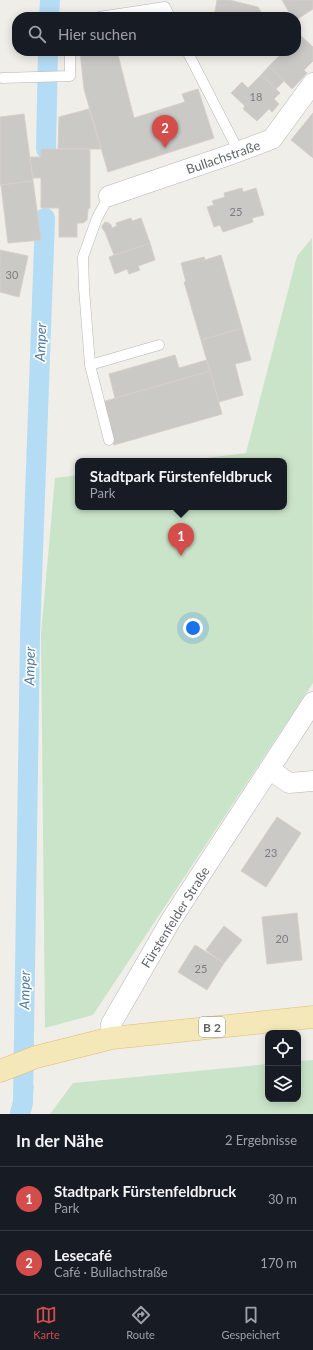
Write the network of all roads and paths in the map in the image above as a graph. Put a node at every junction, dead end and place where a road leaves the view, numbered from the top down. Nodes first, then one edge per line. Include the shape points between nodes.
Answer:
1 (132, 12) edge
2 (168, 12) edge
3 (70, 56) edge
4 (190, 56) edge
5 (2, 78) dead end
6 (313, 83) edge
7 (239, 152) junction
8 (109, 196) joint
9 (158, 345) dead end
10 (90, 365) junction
11 (109, 440) dead end
12 (313, 702) edge
13 (269, 769) junction
14 (313, 781) edge
15 (313, 1017) edge
16 (112, 1038) junction
17 (0, 1071) edge

1 - 2 lane via 165,7
3 - 5 lane via 70,76
4 - 7 lane
6 - 7 street, Bullachstraße via 272,139
7 - 8 street, Bullachstraße
8 - 10 lane via 97,218 83,256
9 - 10 lane
10 - 11 lane
12 - 13 street, Fürstenfelder Straße
13 - 14 street via 289,783
13 - 16 street, Fürstenfelder Straße via 171,920 111,1024
15 - 16 main road, B 2
16 - 17 main road, B 2 via 36,1057

